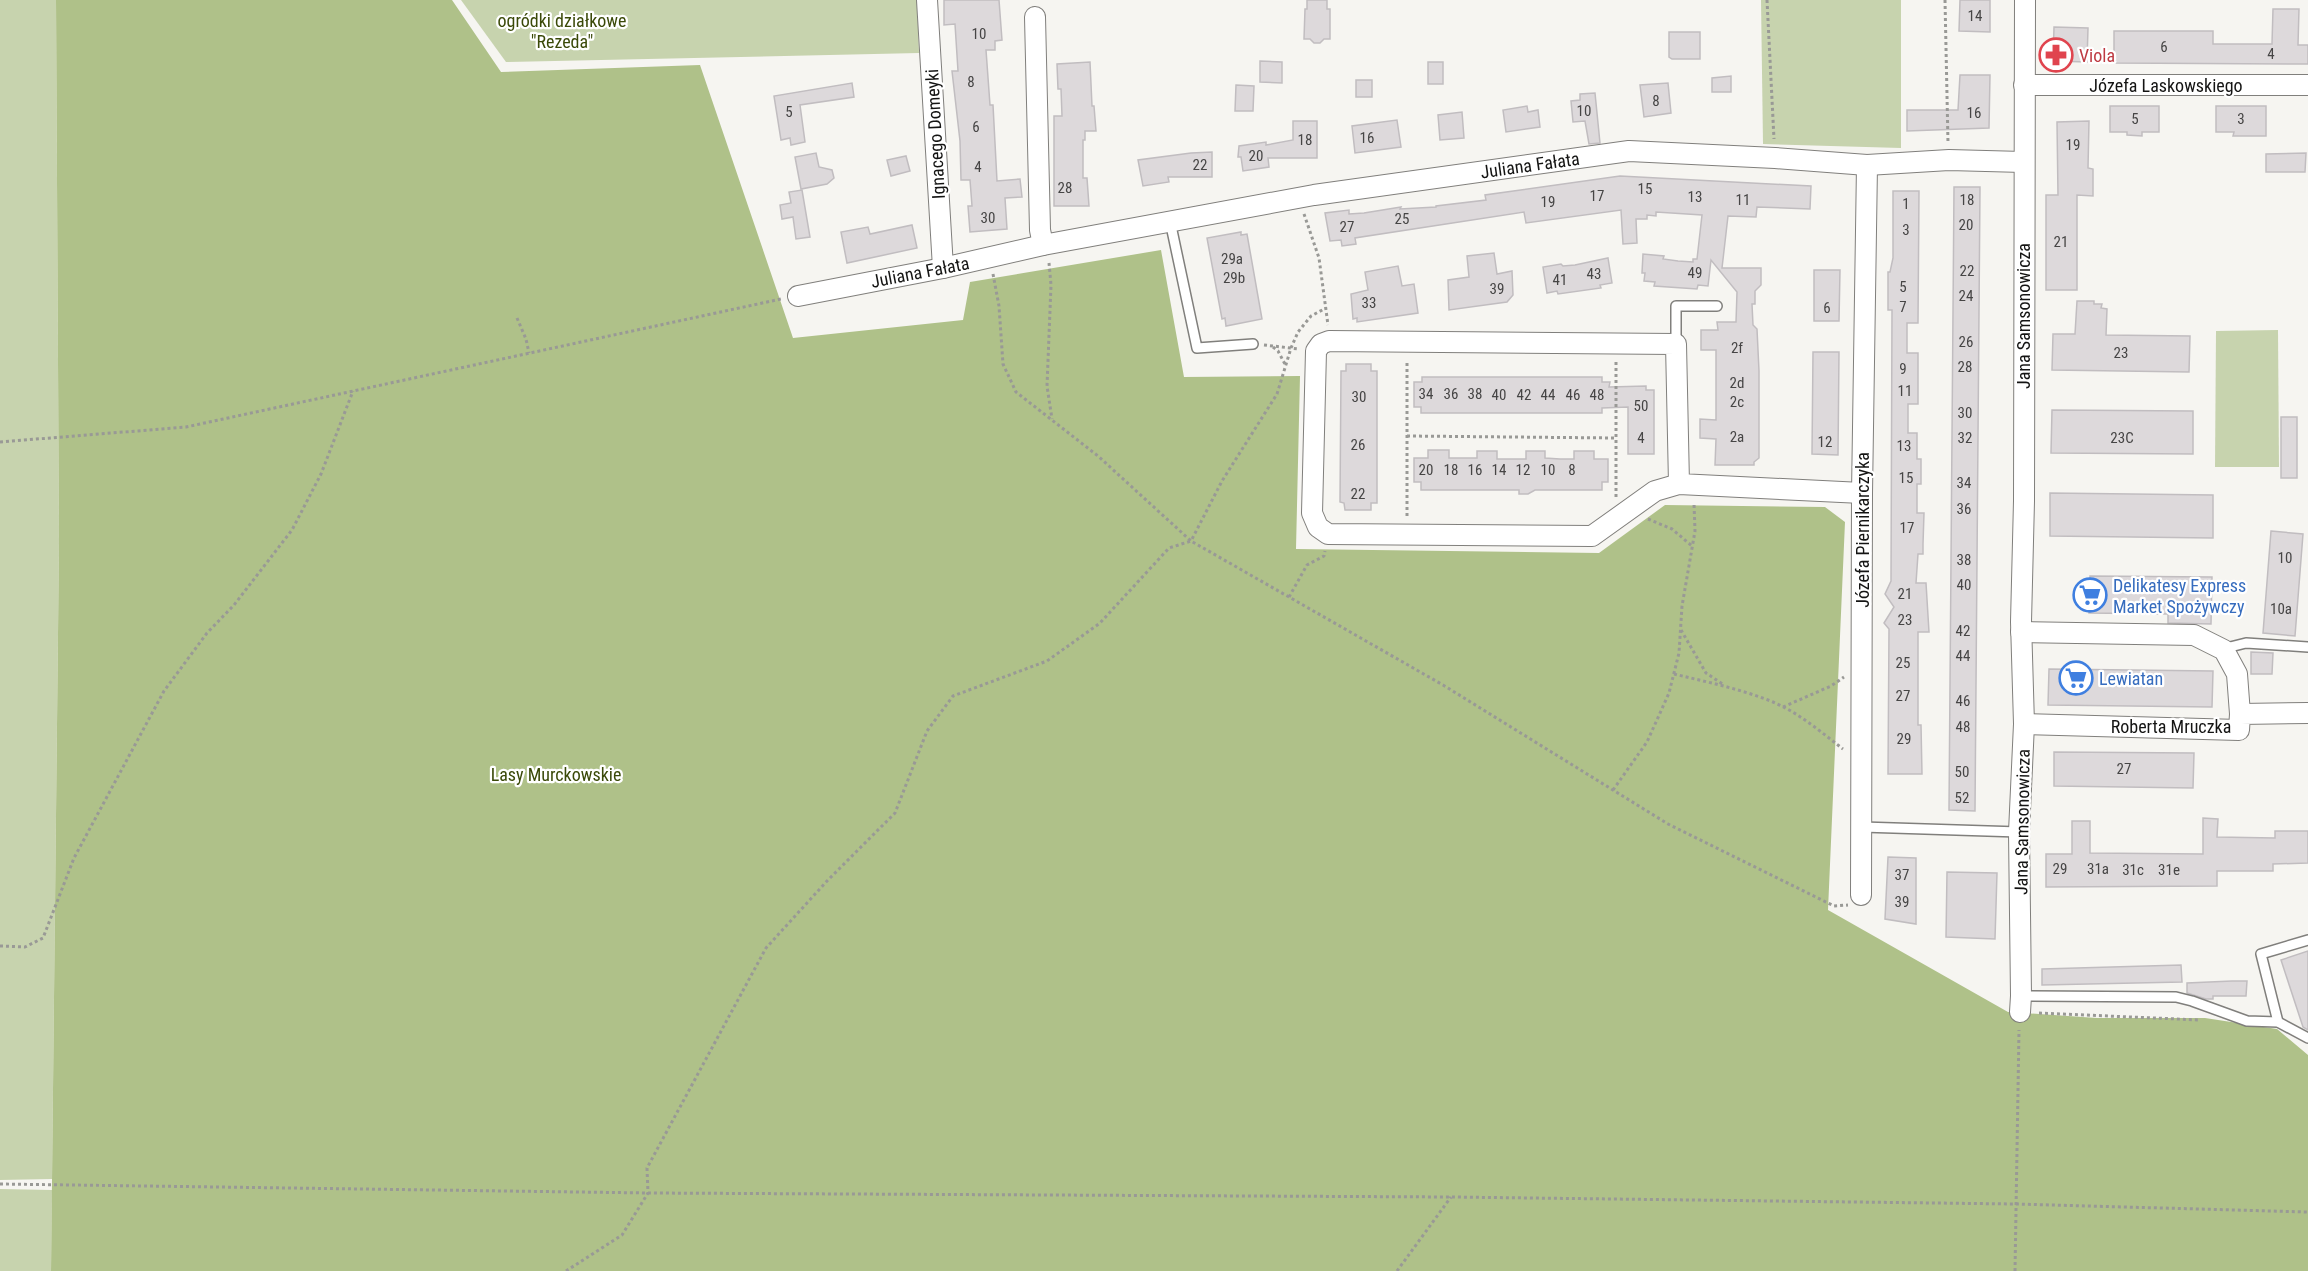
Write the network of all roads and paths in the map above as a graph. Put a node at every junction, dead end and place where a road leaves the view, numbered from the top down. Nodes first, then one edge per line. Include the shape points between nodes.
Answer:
1 (927, 0) edge
2 (1767, 0) edge
3 (1945, 0) edge
4 (2025, 0) edge
5 (1035, 17) dead end
6 (2024, 85) junction
7 (2308, 85) edge
8 (1775, 158) junction
9 (1949, 160) junction
10 (2023, 162) junction
11 (1867, 165) junction
12 (1296, 199) junction
13 (1170, 221) junction
14 (1045, 245) junction
15 (989, 257) junction
16 (943, 268) junction
17 (798, 296) joint
18 (1716, 306) dead end
19 (1326, 308) junction
20 (517, 318) dead end
21 (1253, 344) joint
22 (1676, 344) junction
23 (1272, 346) junction
24 (1323, 346) junction
25 (1291, 348) junction
26 (1407, 350) dead end
27 (529, 353) junction
28 (1616, 357) dead end
29 (1286, 366) junction
30 (352, 391) junction
31 (1052, 419) junction
32 (1407, 436) junction
33 (1616, 438) junction
34 (0, 442) edge
35 (1686, 484) junction
36 (1862, 494) junction
37 (1621, 515) junction
38 (1407, 523) dead end
39 (1328, 534) junction
40 (1191, 541) junction
41 (1692, 546) junction
42 (1289, 597) junction
43 (1681, 630) junction
44 (2021, 632) junction
45 (2308, 647) edge
46 (2222, 649) junction
47 (1862, 663) junction
48 (1674, 674) junction
49 (1725, 686) junction
50 (1782, 708) junction
51 (2308, 713) edge
52 (2241, 714) junction
53 (2024, 724) junction
54 (1862, 766) junction
55 (1613, 790) junction
56 (1862, 826) junction
57 (2019, 832) junction
58 (1861, 895) dead end
59 (1834, 906) dead end
60 (2308, 940) edge
61 (0, 946) edge
62 (2020, 1004) junction
63 (2200, 1020) dead end
64 (2278, 1022) junction
65 (2308, 1038) edge
66 (0, 1184) edge
67 (648, 1193) junction
68 (1451, 1197) junction
69 (2015, 1204) junction
70 (2308, 1212) edge
71 (566, 1271) edge
72 (1398, 1271) edge
73 (2015, 1271) edge

1 - 16 street, Ignacego Domeyki
2 - 8 path
3 - 9 path
4 - 6 street, Jana Samsonowicza
5 - 14 street via 1040,230
6 - 7 street, Józefa Laskowskiego
6 - 10 street, Jana Samsonowicza
8 - 11 street, Juliana Fałata
8 - 12 street, Juliana Fałata via 1629,151
9 - 10 street, Juliana Fałata
9 - 11 street, Juliana Fałata
10 - 44 street, Jana Samsonowicza
11 - 36 street, Józefa Piernikarczyka
12 - 13 street, Juliana Fałata
12 - 19 path via 1319,258
13 - 14 street, Juliana Fałata
13 - 21 lane via 1197,348
14 - 15 street, Juliana Fałata
14 - 31 path via 1050,285 1047,386
15 - 16 street, Juliana Fałata
15 - 31 path via 999,306 1004,364 1016,392
16 - 17 street, Juliana Fałata
17 - 27 path
18 - 22 lane via 1676,306
19 - 24 path
19 - 25 path via 1311,316
20 - 27 path
21 - 23 path
22 - 24 street
22 - 35 street
23 - 25 path
23 - 29 path
24 - 25 path
24 - 39 street via 1312,513 1318,528
25 - 29 path
26 - 32 path
27 - 30 path
28 - 33 path
29 - 40 path via 1277,394 1222,481
30 - 34 path via 186,427
30 - 61 path via 321,474 292,531 164,691 74,858 43,938 25,947
31 - 40 path
32 - 33 path
32 - 38 path
33 - 37 path
35 - 36 street
35 - 37 street via 1655,491
35 - 41 path via 1695,531
36 - 47 street, Józefa Piernikarczyka
37 - 39 street via 1592,536
37 - 41 path via 1672,529
39 - 42 path via 1324,556 1307,565
40 - 42 path
40 - 67 path via 1169,548 1100,623 1047,661 953,696 927,731 895,813 766,948 647,1168
41 - 43 path
42 - 55 path via 1443,685
43 - 48 path
43 - 49 path via 1706,673
44 - 46 street via 2194,634
44 - 53 street, Jana Samsonowicza
45 - 46 lane via 2246,643
46 - 52 street via 2237,674
47 - 50 path via 1830,686
47 - 54 street, Józefa Piernikarczyka
48 - 49 path
48 - 55 path via 1647,742
49 - 50 path
50 - 54 path via 1810,724
51 - 52 street, Roberta Mruczka
52 - 53 street, Roberta Mruczka via 2239,729
53 - 57 street, Jana Samsonowicza
54 - 56 street, Józefa Piernikarczyka
55 - 59 path via 1668,825
56 - 57 lane
56 - 58 street, Józefa Piernikarczyka
57 - 62 street, Jana Samsonowicza
60 - 64 lane via 2261,954
62 - 63 path
62 - 64 lane via 2176,997 2247,1021
62 - 69 path
64 - 65 lane
66 - 67 path
67 - 68 path
67 - 71 path via 622,1234
68 - 69 path
68 - 72 path
69 - 70 path
69 - 73 path

